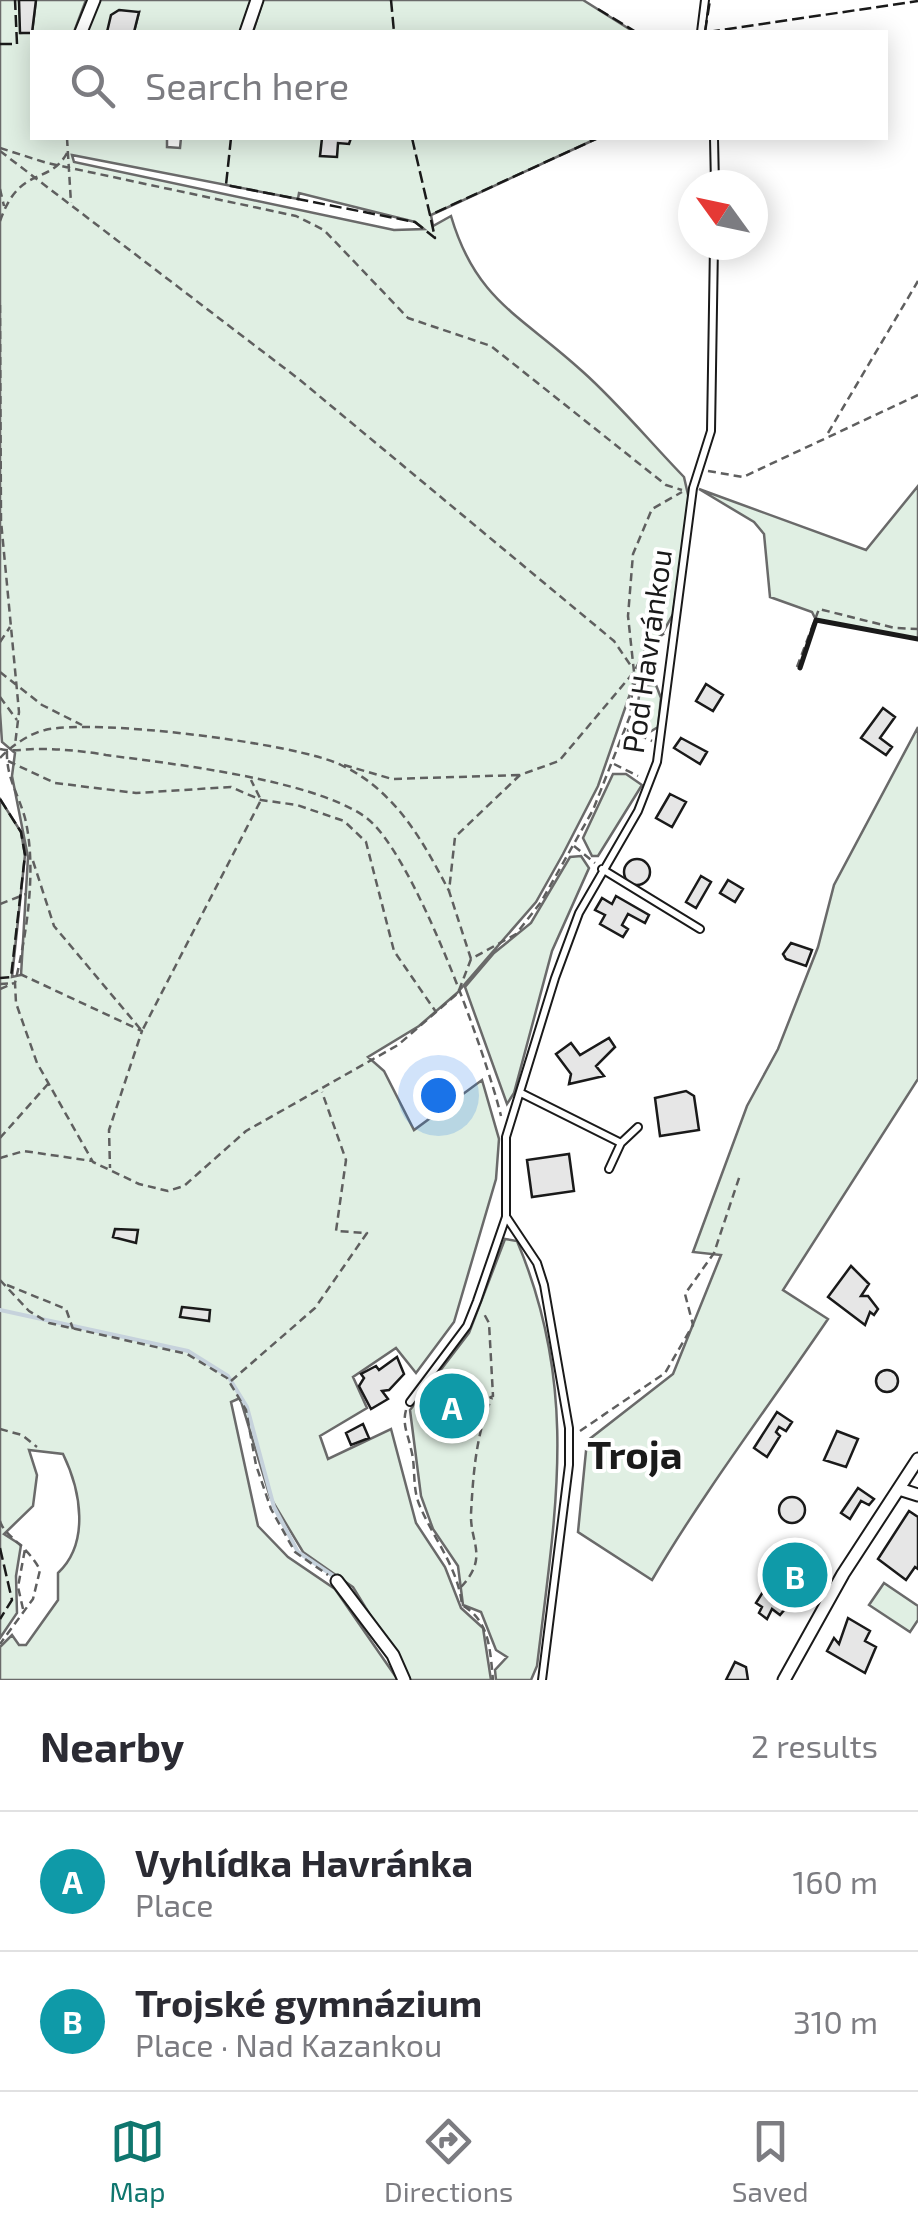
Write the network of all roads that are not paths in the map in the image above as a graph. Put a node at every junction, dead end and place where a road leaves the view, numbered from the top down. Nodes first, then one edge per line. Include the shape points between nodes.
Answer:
1 (94, 0) edge
2 (257, 0) edge
3 (705, 0) edge
4 (83, 30) edge
5 (247, 30) edge
6 (701, 30) edge
7 (714, 140) edge
8 (715, 170) edge
9 (714, 260) edge
10 (602, 870) junction
11 (700, 930) dead end
12 (521, 1093) junction
13 (638, 1127) dead end
14 (621, 1143) junction
15 (609, 1168) dead end
16 (506, 1217) junction
17 (410, 1402) road end
18 (918, 1459) edge
19 (899, 1489) junction
20 (918, 1496) edge
21 (337, 1582) road end
22 (404, 1680) edge
23 (542, 1680) edge
24 (784, 1680) edge

1 - 4 street
2 - 5 street
3 - 6 lane
7 - 8 lane
9 - 10 lane, Pod Havránkou via 711,431 692,488 660,744 638,811
10 - 11 lane
10 - 12 lane, Pod Havránkou via 569,941
12 - 14 lane
12 - 16 lane, Pod Havránkou via 506,1137
13 - 14 lane
14 - 15 lane
16 - 17 lane, Pod Havránkou via 467,1326
16 - 23 lane via 544,1284 569,1434
18 - 19 street
19 - 20 street
19 - 24 street
21 - 22 street via 393,1655

